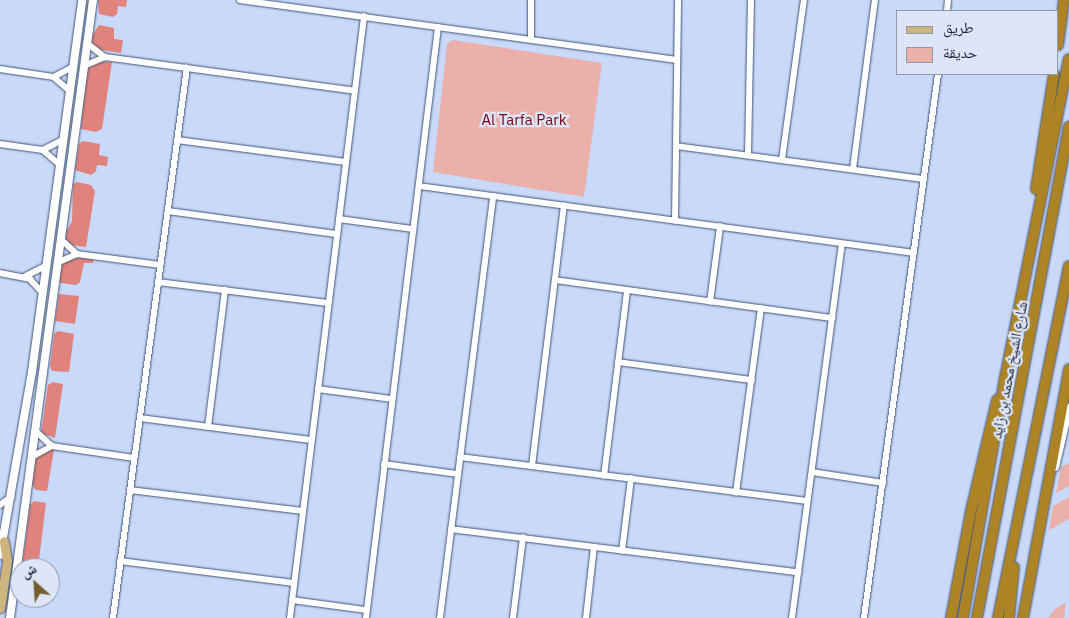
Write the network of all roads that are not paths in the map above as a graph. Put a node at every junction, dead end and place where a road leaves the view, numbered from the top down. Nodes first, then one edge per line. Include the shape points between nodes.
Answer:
1 (82, 0) edge
2 (93, 0) edge
3 (240, 0) edge
4 (531, 0) edge
5 (678, 0) edge
6 (751, 0) edge
7 (804, 0) edge
8 (875, 0) edge
9 (1064, 0) edge
10 (268, 2) edge
11 (364, 17) junction
12 (438, 27) junction
13 (1059, 38) edge
14 (531, 40) junction
15 (87, 42) junction
16 (105, 57) junction
17 (1069, 59) edge
18 (677, 60) junction
19 (84, 66) junction
20 (73, 67) junction
21 (187, 68) junction
22 (0, 69) edge
23 (938, 75) edge
24 (1054, 75) edge
25 (54, 77) junction
26 (70, 91) junction
27 (355, 91) junction
28 (1069, 127) edge
29 (63, 140) junction
30 (177, 140) junction
31 (0, 144) edge
32 (676, 146) junction
33 (43, 150) junction
34 (748, 155) junction
35 (782, 160) junction
36 (346, 162) junction
37 (60, 165) junction
38 (852, 169) junction
39 (924, 179) junction
40 (419, 186) junction
41 (494, 196) junction
42 (564, 206) junction
43 (168, 211) junction
44 (339, 219) junction
45 (675, 221) junction
46 (720, 227) junction
47 (413, 229) junction
48 (337, 234) junction
49 (60, 238) junction
50 (1031, 243) junction
51 (842, 244) junction
52 (913, 253) junction
53 (77, 254) junction
54 (57, 263) junction
55 (160, 265) junction
56 (46, 266) junction
57 (1069, 266) edge
58 (0, 273) edge
59 (24, 276) junction
60 (555, 280) junction
61 (158, 282) junction
62 (225, 290) junction
63 (627, 291) junction
64 (42, 296) junction
65 (710, 302) junction
66 (328, 303) junction
67 (761, 309) junction
68 (832, 318) junction
69 (46, 343) junction
70 (618, 362) junction
71 (1069, 369) edge
72 (1005, 378) junction
73 (752, 380) junction
74 (318, 389) junction
75 (392, 399) junction
76 (1069, 407) edge
77 (140, 418) junction
78 (208, 426) junction
79 (35, 430) junction
80 (312, 440) junction
81 (52, 446) junction
82 (32, 456) junction
83 (460, 457) junction
84 (134, 458) junction
85 (384, 464) junction
86 (532, 466) junction
87 (812, 472) junction
88 (458, 474) junction
89 (604, 476) junction
90 (631, 479) junction
91 (1048, 481) junction
92 (882, 482) junction
93 (130, 490) junction
94 (736, 492) junction
95 (12, 495) junction
96 (807, 501) junction
97 (0, 505) edge
98 (303, 511) junction
99 (0, 521) edge
100 (451, 528) junction
101 (1017, 529) junction
102 (6, 530) junction
103 (523, 538) junction
104 (4, 541) junction
105 (594, 547) junction
106 (622, 550) junction
107 (0, 555) edge
108 (120, 561) junction
109 (798, 572) junction
110 (294, 583) junction
111 (114, 600) junction
112 (292, 600) junction
113 (0, 608) edge
114 (366, 610) junction
115 (10, 618) edge
116 (113, 618) edge
117 (118, 618) edge
118 (290, 618) edge
119 (366, 618) edge
120 (440, 618) edge
121 (513, 618) edge
122 (586, 618) edge
123 (792, 618) edge
124 (864, 618) edge
125 (951, 618) edge
126 (963, 618) edge
127 (977, 618) edge
128 (998, 618) edge
129 (1009, 618) edge
130 (1023, 618) edge

1 - 20 main road
2 - 15 main road
3 - 10 street
4 - 14 street
5 - 18 street
6 - 34 street
7 - 35 street
8 - 38 street
9 - 13 highway
10 - 11 street
11 - 12 street
11 - 27 street
12 - 14 street
12 - 40 street
14 - 18 street
15 - 16 street
15 - 19 main road
16 - 19 street
16 - 21 street
17 - 50 highway
18 - 32 street
19 - 49 main road
20 - 25 street
20 - 26 main road
21 - 27 street
21 - 30 street
22 - 25 street
23 - 39 street
24 - 50 highway via 1033,206
25 - 26 street
26 - 29 main road
27 - 36 street
28 - 127 highway, شارع الشيخ محمد بن زايد
29 - 33 street
29 - 37 main road
30 - 36 street
30 - 43 street
31 - 33 street
32 - 34 street
32 - 45 street
33 - 37 street
34 - 35 street
35 - 38 street
36 - 44 street
37 - 56 main road
38 - 39 street
39 - 52 street
40 - 41 street
40 - 47 street
41 - 42 street
41 - 83 street
42 - 45 street
42 - 60 street
43 - 48 street
43 - 55 street
44 - 47 street
44 - 48 street
45 - 46 street
46 - 51 street
46 - 65 street
47 - 75 street
48 - 66 street
49 - 53 street
49 - 54 main road
50 - 72 highway
51 - 52 street
51 - 68 street
52 - 92 street
53 - 54 street
53 - 55 street
54 - 69 main road
55 - 61 street
56 - 59 street
56 - 64 main road
57 - 101 highway
58 - 59 street
59 - 64 street
60 - 63 street
60 - 86 street
61 - 62 street
61 - 77 street
62 - 66 street
62 - 78 street
63 - 65 street
63 - 70 street
64 - 69 main road via 42,337
64 - 95 main road
65 - 67 street
66 - 74 street
67 - 68 street
67 - 73 street
68 - 87 street
69 - 79 main road
70 - 73 street
70 - 89 street
71 - 91 highway
72 - 125 highway via 971,511
72 - 126 highway
73 - 94 street
74 - 75 street
74 - 80 street
75 - 85 street
76 - 91 street via 1057,462
77 - 78 street
77 - 84 street
78 - 80 street
79 - 81 street
79 - 82 main road
80 - 98 street
81 - 82 street
81 - 84 street
82 - 115 main road
83 - 86 street
83 - 88 street
84 - 93 street
85 - 88 street
85 - 114 street
86 - 89 street
87 - 92 street
87 - 96 street
88 - 100 street
89 - 90 street
90 - 94 street
90 - 106 street
91 - 130 highway
92 - 124 street
93 - 98 street
93 - 108 street
94 - 96 street
95 - 97 street
95 - 102 main road
96 - 109 street
98 - 110 street
99 - 102 street
100 - 103 street
100 - 120 street
101 - 128 highway
101 - 129 highway
102 - 104 main road
103 - 105 street
103 - 121 street
104 - 107 main road
104 - 113 main road via 7,561
105 - 106 street
105 - 122 street
106 - 109 street
108 - 110 street
108 - 111 street
109 - 123 street
110 - 112 street
111 - 116 street
111 - 117 street
112 - 114 street
112 - 118 street
114 - 119 street

